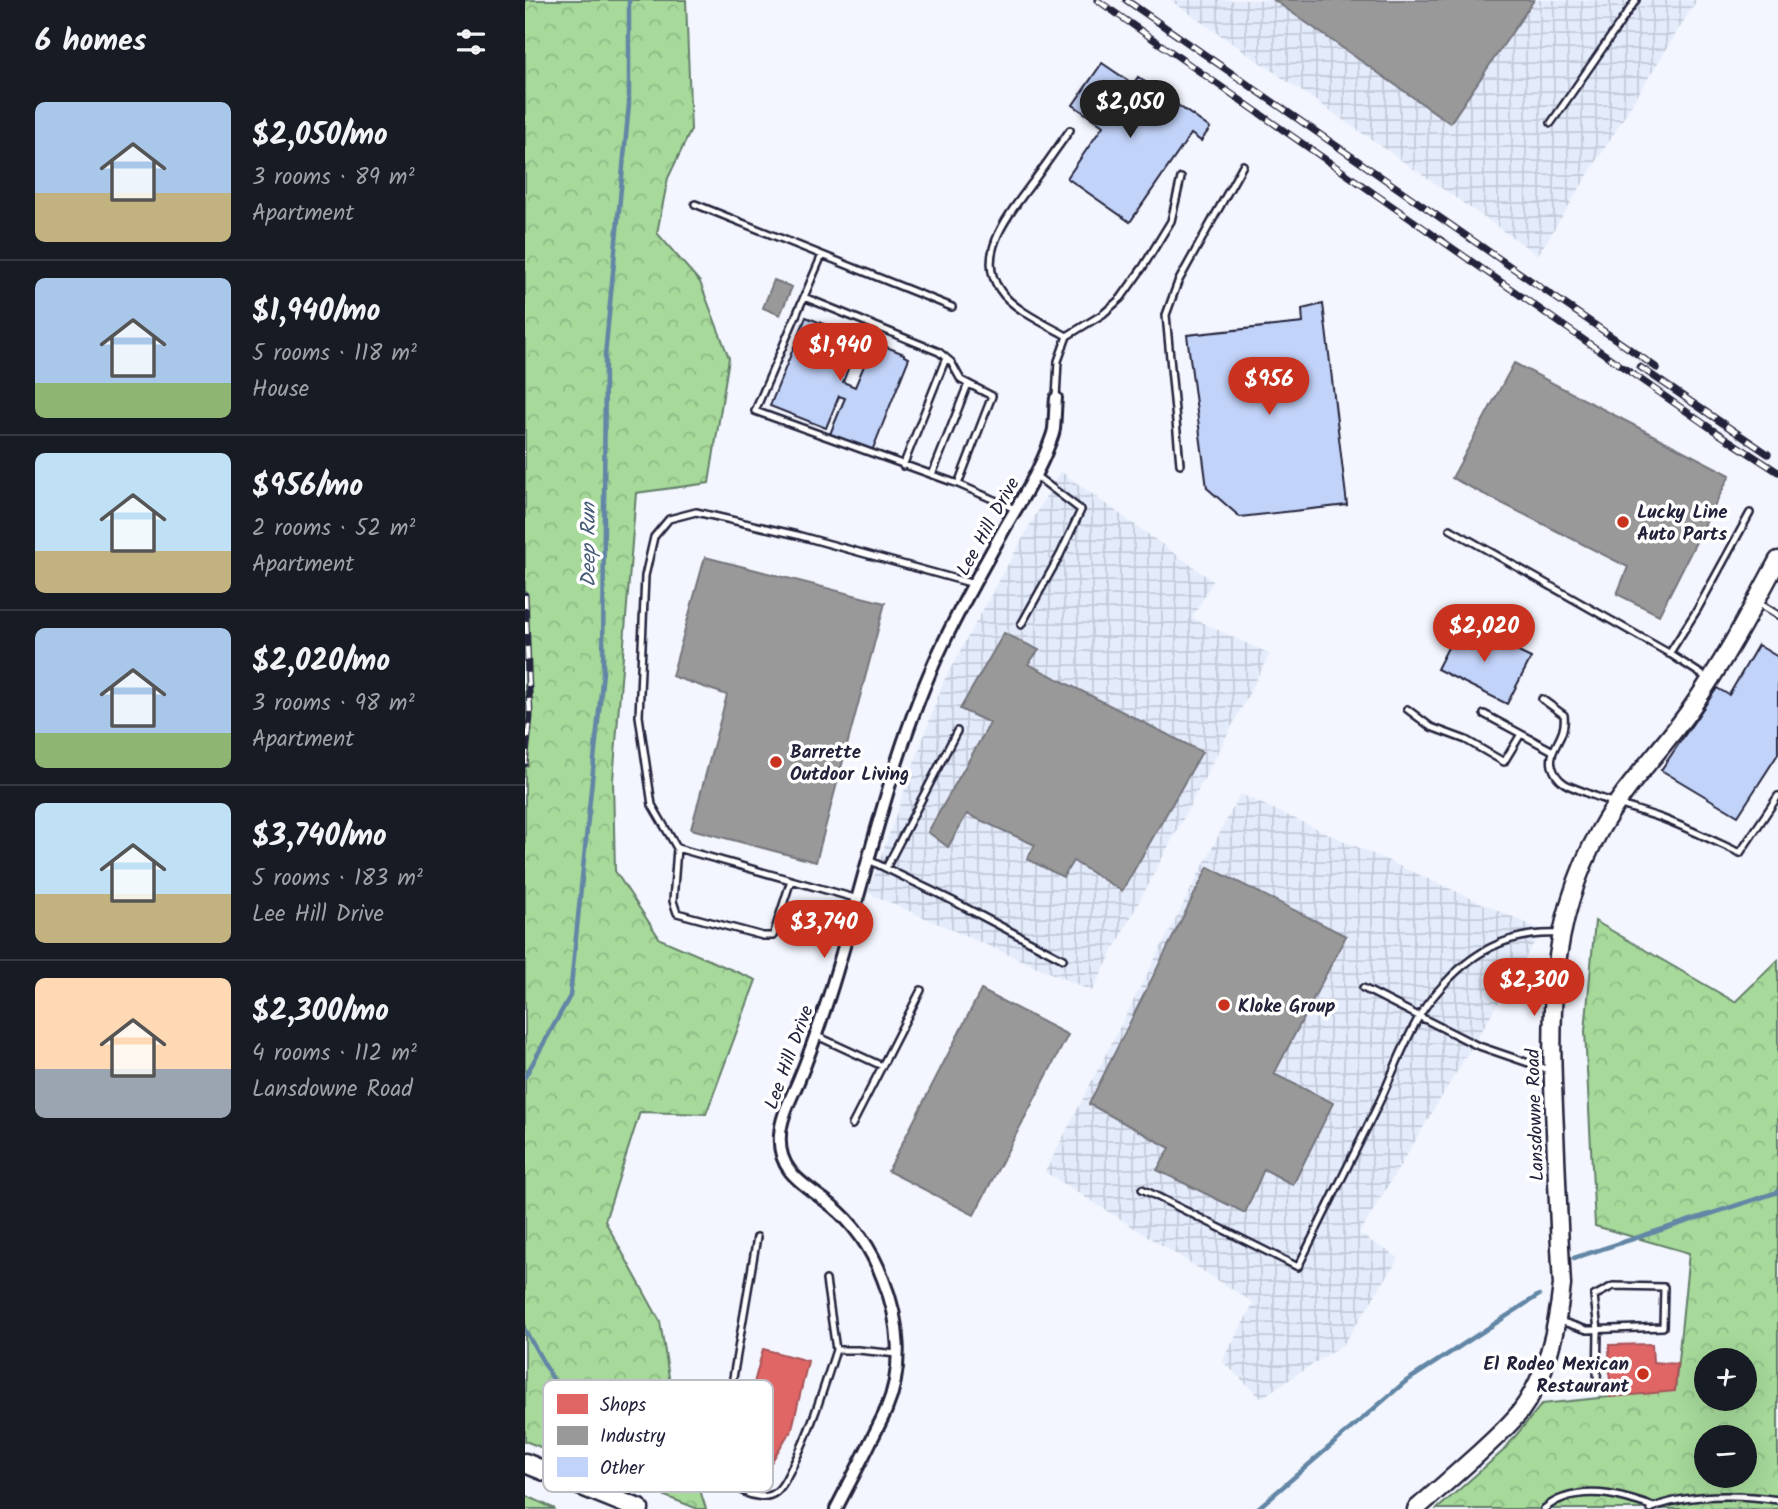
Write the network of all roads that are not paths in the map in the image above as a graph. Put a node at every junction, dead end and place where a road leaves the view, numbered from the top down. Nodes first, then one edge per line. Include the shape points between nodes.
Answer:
1 (1636, 0) edge
2 (1551, 123) dead end
3 (1070, 130) dead end
4 (1243, 165) dead end
5 (1181, 178) dead end
6 (695, 204) dead end
7 (822, 255) junction
8 (804, 297) junction
9 (951, 307) dead end
10 (1067, 336) junction
11 (946, 358) junction
12 (968, 384) junction
13 (1056, 398) joint
14 (1180, 464) dead end
15 (903, 466) junction
16 (932, 475) junction
17 (1036, 476) junction
18 (958, 484) junction
19 (1015, 509) junction
20 (1750, 513) dead end
21 (1450, 529) dead end
22 (1778, 560) edge
23 (974, 584) junction
24 (1755, 601) junction
25 (1778, 615) edge
26 (1021, 625) dead end
27 (1669, 654) junction
28 (1710, 680) junction
29 (1542, 699) dead end
30 (1407, 709) dead end
31 (1484, 714) dead end
32 (957, 731) dead end
33 (1521, 734) junction
34 (1553, 751) junction
35 (1778, 796) edge
36 (1616, 804) junction
37 (677, 848) junction
38 (869, 860) junction
39 (886, 868) junction
40 (791, 880) junction
41 (858, 899) junction
42 (1561, 934) junction
43 (1063, 959) dead end
44 (1363, 988) dead end
45 (921, 990) dead end
46 (1419, 1016) junction
47 (815, 1035) junction
48 (882, 1066) junction
49 (1552, 1071) junction
50 (852, 1125) dead end
51 (1142, 1188) dead end
52 (757, 1237) dead end
53 (826, 1280) dead end
54 (1557, 1321) junction
55 (1598, 1330) junction
56 (837, 1350) junction
57 (897, 1354) junction
58 (732, 1380) edge
59 (1597, 1386) dead end
60 (525, 1463) edge
61 (543, 1470) edge
62 (597, 1492) edge
63 (747, 1492) edge
64 (1778, 1500) edge
65 (1652, 1508) edge
66 (639, 1509) edge
67 (836, 1509) edge
68 (1416, 1509) edge
69 (1543, 1509) edge

1 - 2 lane
3 - 10 lane via 1004,222 993,246 992,273 1000,292 1026,314
4 - 14 lane via 1178,282 1166,315
5 - 10 lane via 1171,221 1121,298
6 - 7 lane
7 - 8 lane
7 - 9 lane
8 - 11 lane
8 - 15 lane via 755,411
10 - 13 lane via 1058,361
11 - 12 lane
11 - 15 lane
12 - 16 lane
12 - 18 lane via 992,396
13 - 17 street, Lee Hill Drive via 1054,431
15 - 16 lane
16 - 18 lane
17 - 19 street, Lee Hill Drive
17 - 26 lane via 1081,510
18 - 19 lane
19 - 23 street, Lee Hill Drive
20 - 27 lane
21 - 27 lane
22 - 24 main road, Lansdowne Road
23 - 37 lane via 696,512 669,519 653,537 645,576 639,716 652,805
23 - 38 street, Lee Hill Drive via 914,710
24 - 25 lane
24 - 28 main road, Lansdowne Road
27 - 28 lane
28 - 36 main road, Lansdowne Road
29 - 34 lane via 1564,715 1563,733
30 - 33 lane via 1431,727 1504,762
31 - 33 lane
32 - 39 lane
33 - 34 lane
34 - 36 lane via 1552,766 1561,781
35 - 36 lane via 1740,853
36 - 42 main road, Lansdowne Road via 1585,861
37 - 40 lane
37 - 40 lane via 673,901 677,913 773,936
38 - 39 lane
38 - 41 street, Lee Hill Drive
39 - 43 lane
40 - 41 lane
41 - 47 street, Lee Hill Drive
42 - 46 lane via 1522,936 1485,950 1447,980
42 - 49 main road, Lansdowne Road via 1552,1017
44 - 46 lane
45 - 48 lane
46 - 49 lane via 1476,1045
46 - 51 lane via 1298,1267
47 - 48 lane
47 - 57 street, Lee Hill Drive via 782,1122 782,1154 798,1181 831,1205 864,1239 889,1293
48 - 50 lane
49 - 54 main road, Lansdowne Road via 1562,1285
52 - 58 lane
53 - 56 lane
54 - 55 lane
54 - 68 main road, Lansdowne Road via 1542,1372 1520,1412
55 - 55 lane via 1663,1327 1664,1287 1613,1286 1594,1296
55 - 59 lane
56 - 57 lane
56 - 63 lane via 808,1435 786,1479 765,1497
57 - 67 street, Lee Hill Drive via 886,1409
60 - 61 main road
62 - 66 main road
64 - 65 lane via 1722,1496 1676,1500
65 - 69 lane via 1619,1495 1593,1493 1562,1498

